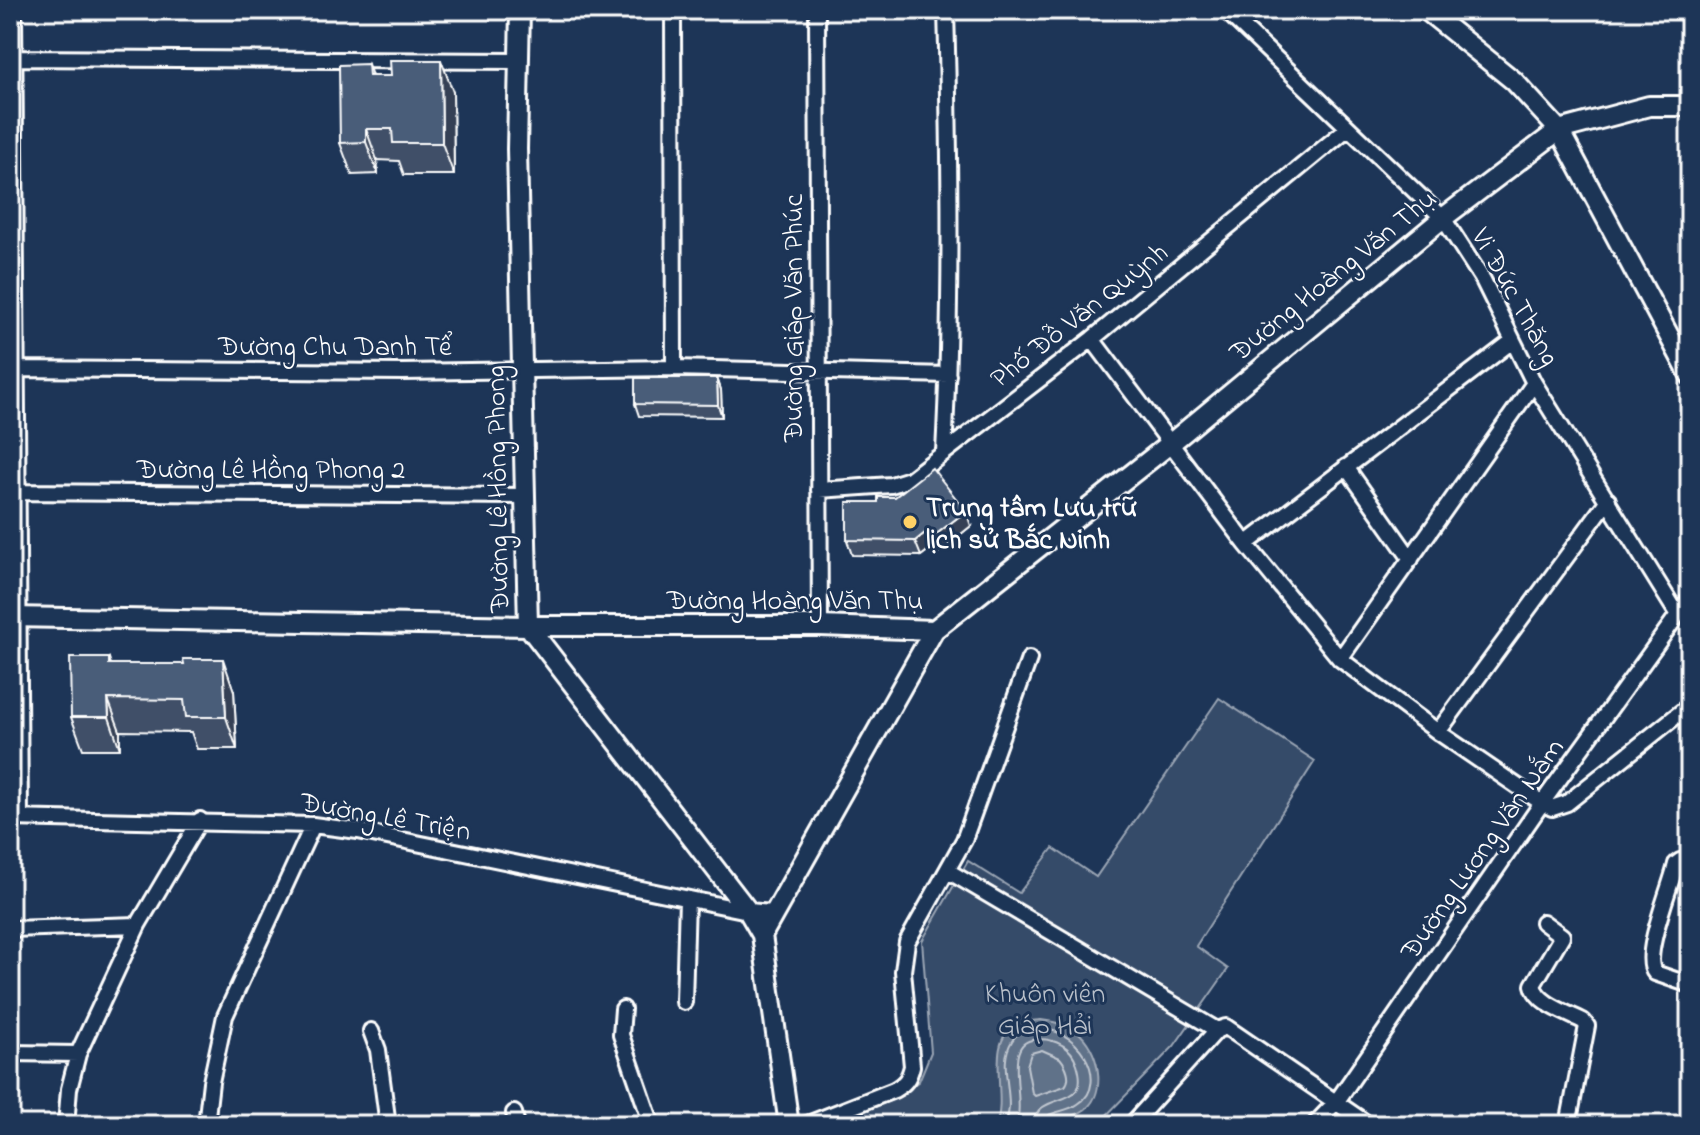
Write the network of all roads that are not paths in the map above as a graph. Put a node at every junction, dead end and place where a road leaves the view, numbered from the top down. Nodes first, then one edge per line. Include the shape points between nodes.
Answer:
1 (14, 10) edge
2 (520, 10) edge
3 (673, 10) edge
4 (817, 10) edge
5 (946, 10) edge
6 (1225, 10) edge
7 (1426, 10) edge
8 (12, 58) edge
9 (519, 61) junction
10 (1690, 106) edge
11 (1348, 128) junction
12 (1559, 130) junction
13 (1443, 218) junction
14 (1092, 339) junction
15 (1511, 342) junction
16 (674, 368) junction
17 (14, 369) edge
18 (522, 371) junction
19 (818, 373) junction
20 (948, 375) junction
21 (1690, 375) edge
22 (1534, 383) junction
23 (1171, 443) junction
24 (944, 452) junction
25 (1346, 467) junction
26 (819, 490) junction
27 (17, 492) junction
28 (525, 496) junction
29 (1608, 500) junction
30 (1246, 544) junction
31 (1411, 559) junction
32 (1690, 598) edge
33 (1678, 615) junction
34 (14, 617) edge
35 (528, 626) junction
36 (820, 626) junction
37 (934, 630) junction
38 (1029, 659) dead end
39 (1340, 659) junction
40 (1690, 705) edge
41 (1438, 732) junction
42 (1542, 803) junction
43 (15, 818) edge
44 (200, 820) junction
45 (313, 825) junction
46 (1690, 860) edge
47 (948, 871) junction
48 (687, 899) junction
49 (748, 911) junction
50 (773, 913) junction
51 (1543, 922) dead end
52 (138, 925) junction
53 (10, 929) edge
54 (762, 935) junction
55 (1690, 985) edge
56 (684, 1002) dead end
57 (623, 1009) dead end
58 (1217, 1030) junction
59 (371, 1031) dead end
60 (10, 1053) edge
61 (78, 1054) junction
62 (1337, 1101) junction
63 (66, 1125) edge
64 (206, 1125) edge
65 (388, 1125) edge
66 (652, 1125) edge
67 (789, 1125) edge
68 (805, 1125) edge
69 (1131, 1125) edge
70 (1314, 1125) edge
71 (1369, 1125) edge
72 (1568, 1125) edge

1 - 8 street
2 - 9 street, Đường Lê Hồng Phong
3 - 16 street
4 - 19 street, Đường Giáp Văn Phúc
5 - 20 street
6 - 11 street, Vi Đức Thăng
7 - 12 street via 1514,81
8 - 9 street
8 - 17 street
9 - 18 street, Đường Lê Hồng Phong
10 - 12 street, Đường Hoàng Văn Thụ via 1649,106
11 - 13 street, Vi Đức Thăng
11 - 14 street, Phố Đỗ Văn Quỳnh
12 - 13 street, Đường Hoàng Văn Thụ
12 - 21 street
13 - 15 street, Vi Đức Thăng via 1483,280
13 - 23 street, Đường Hoàng Văn Thụ
14 - 23 street
14 - 24 street, Phố Đỗ Văn Quỳnh
15 - 22 street, Vi Đức Thăng
15 - 25 street
16 - 18 street, Đường Chu Danh Tể
16 - 19 street, Đường Chu Danh Tể
17 - 18 street, Đường Chu Danh Tể
17 - 27 street
18 - 28 street, Đường Lê Hồng Phong
19 - 20 street, Đường Chu Danh Tể
19 - 26 street, Đường Giáp Văn Phúc
20 - 24 street
22 - 29 street, Vi Đức Thăng
22 - 31 street
23 - 30 street
23 - 37 street, Đường Hoàng Văn Thụ
24 - 26 street, Phố Đỗ Văn Quỳnh via 902,482
25 - 30 street
25 - 31 street
26 - 36 street, Đường Giáp Văn Phúc
27 - 28 street, Đường Lê Hồng Phong 2
27 - 34 street
28 - 35 street, Đường Lê Hồng Phong
29 - 33 street, Vi Đức Thăng
29 - 41 street
30 - 39 street
31 - 39 street
32 - 33 street, Đường Lương Văn Nắm
33 - 42 street, Đường Lương Văn Nắm
34 - 35 street, Đường Hoàng Văn Thụ
34 - 43 street
35 - 36 street, Đường Hoàng Văn Thụ
35 - 49 street, Đường Lê Hồng Phong
36 - 37 street, Đường Hoàng Văn Thụ
37 - 50 street
38 - 47 street
39 - 41 street
40 - 42 street via 1567,803 1552,808
41 - 42 street
42 - 62 street, Đường Lương Văn Nắm
43 - 44 street, Đường Lê Triện
44 - 45 street, Đường Lê Triện
44 - 52 street
45 - 48 street, Đường Lê Triện
45 - 64 street via 225,1016
46 - 55 street via 1676,864 1649,963 1655,973
47 - 58 street
47 - 68 street via 914,926 903,958 909,1077 894,1090
48 - 49 street, Đường Lê Triện
48 - 56 street
49 - 50 street, Đường Lê Triện
49 - 54 street, Đường Lê Hồng Phong
50 - 54 street
51 - 72 street via 1562,936 1533,985 1534,992 1587,1026
52 - 53 street
52 - 61 street
54 - 67 street, Đường Lê Hồng Phong
57 - 66 street via 621,1035
58 - 62 street via 1232,1029
58 - 69 street
59 - 65 street
60 - 61 street
61 - 63 street
62 - 70 street, Đường Lương Văn Nắm
62 - 71 street

